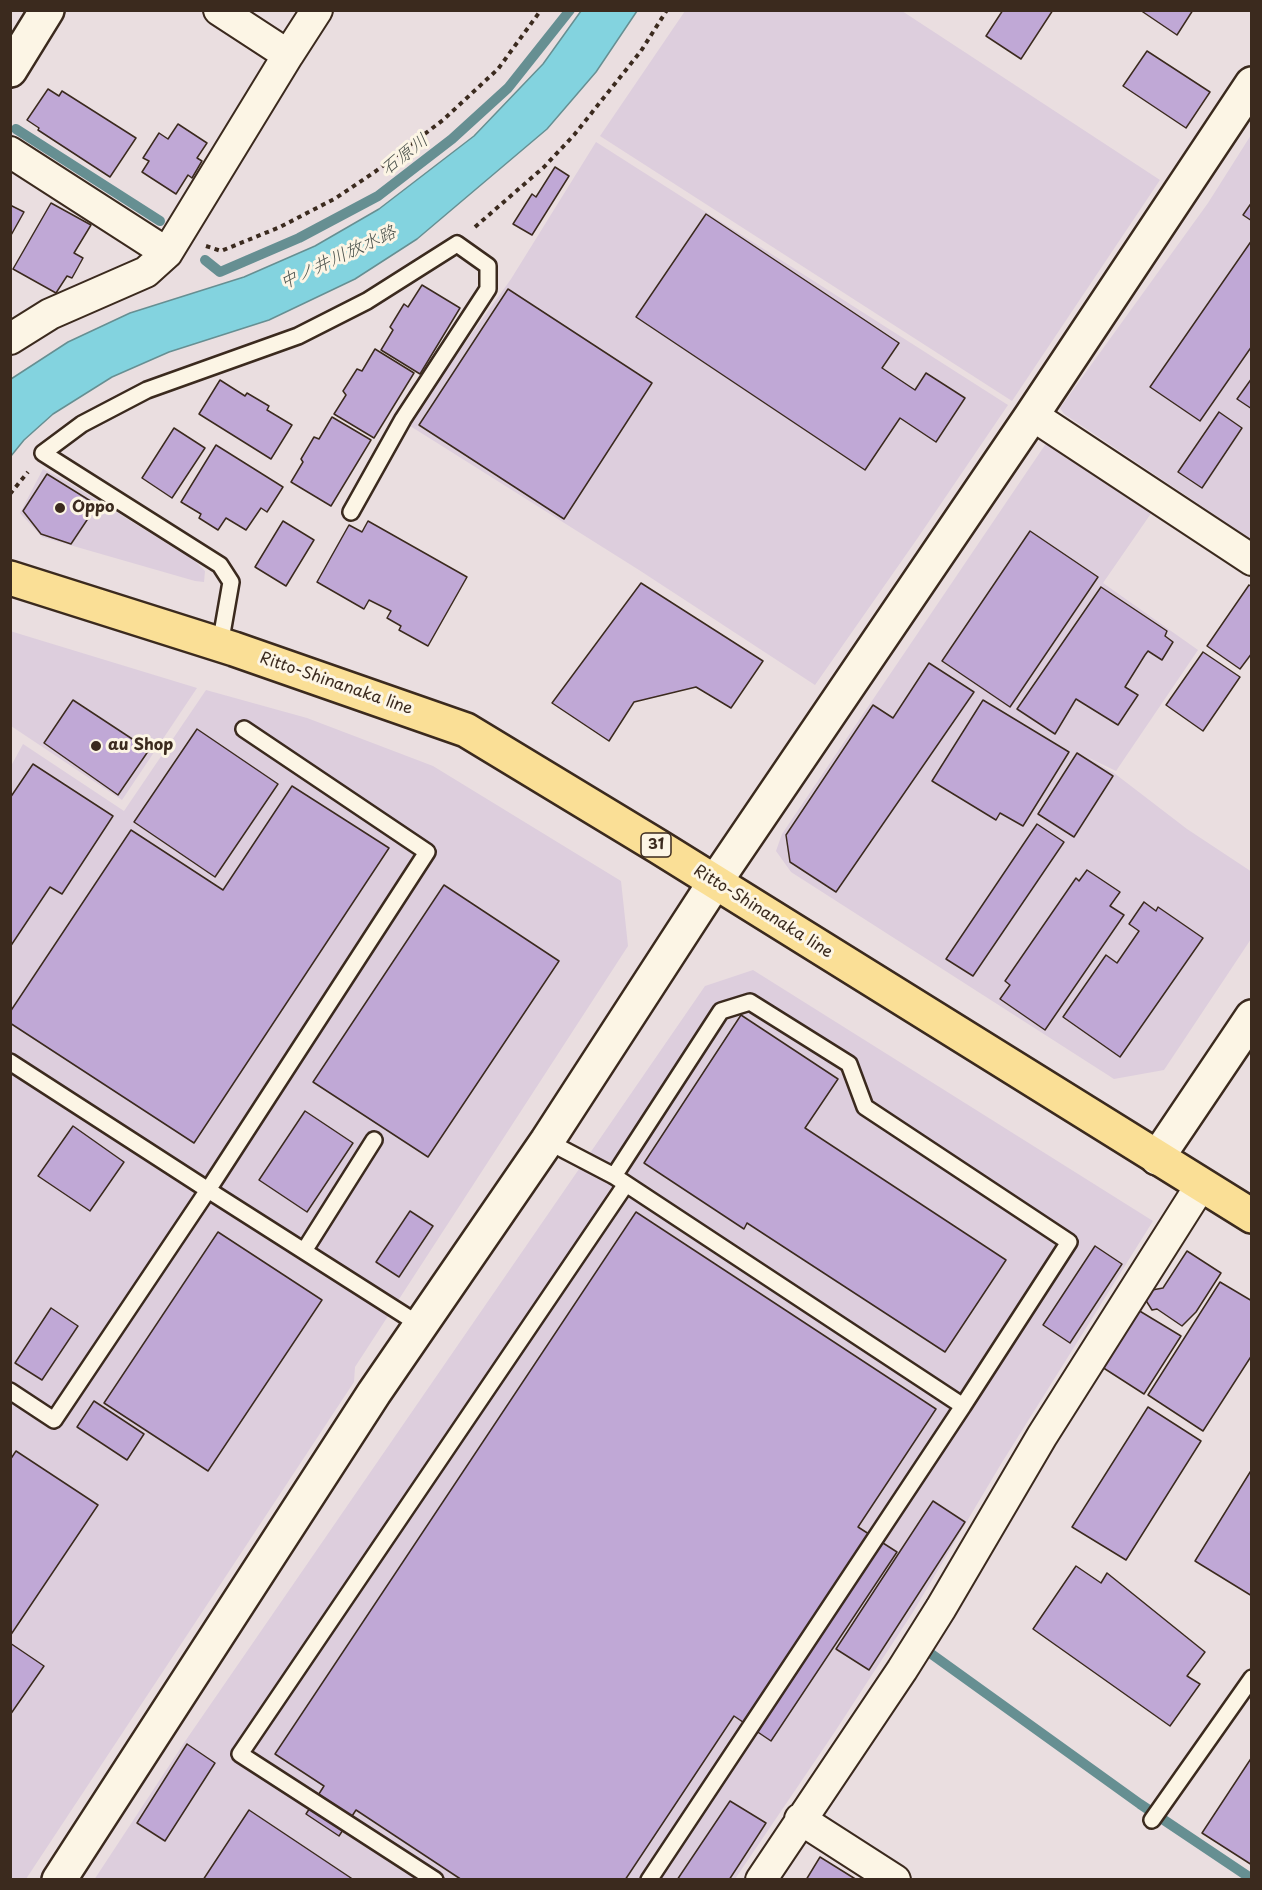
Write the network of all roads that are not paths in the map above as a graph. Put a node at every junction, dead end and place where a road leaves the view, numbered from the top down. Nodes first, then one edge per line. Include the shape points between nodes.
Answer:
1 (47, 10) edge
2 (219, 10) edge
3 (317, 10) edge
4 (288, 55) junction
5 (10, 70) edge
6 (1251, 84) edge
7 (10, 152) edge
8 (174, 241) junction
9 (10, 339) edge
10 (1032, 415) junction
11 (351, 512) dead end
12 (1251, 560) edge
13 (10, 578) edge
14 (220, 645) junction
15 (244, 729) dead end
16 (715, 882) junction
17 (1251, 1017) edge
18 (10, 1062) edge
19 (374, 1140) dead end
20 (547, 1141) junction
21 (1157, 1158) junction
22 (620, 1180) junction
23 (1201, 1185) junction
24 (208, 1190) junction
25 (1251, 1216) edge
26 (304, 1251) junction
27 (420, 1325) junction
28 (10, 1391) edge
29 (963, 1406) junction
30 (1251, 1678) edge
31 (1156, 1814) dead end
32 (801, 1819) junction
33 (59, 1880) edge
34 (435, 1880) edge
35 (649, 1880) edge
36 (761, 1880) edge
37 (895, 1880) edge

1 - 5 street
2 - 4 street
3 - 4 street
4 - 8 street
6 - 10 street
7 - 8 street
8 - 9 street via 146,272 50,314
10 - 12 street
10 - 16 street
11 - 14 lane via 403,419 488,289 488,266 457,244 367,302 298,336 147,390 82,424 43,453 220,565 231,582
13 - 14 main road, Ritto-Shinanaka line / 31
14 - 16 main road, Ritto-Shinanaka line / 31 via 466,730
15 - 24 lane via 427,852
16 - 20 street
16 - 21 main road, Ritto-Shinanaka line / 31
17 - 21 street
18 - 24 lane
19 - 26 lane
20 - 22 lane
20 - 27 street
21 - 23 main road, Ritto-Shinanaka line / 31
22 - 29 lane
22 - 29 lane via 721,1011 750,1002 849,1064 865,1107 1068,1242
22 - 34 lane via 240,1754
23 - 25 main road, Ritto-Shinanaka line / 31
23 - 32 street via 1042,1436 902,1670
24 - 26 lane
24 - 28 lane via 54,1420
26 - 27 lane
27 - 33 street
29 - 35 lane
30 - 31 lane
32 - 36 street
32 - 37 street

